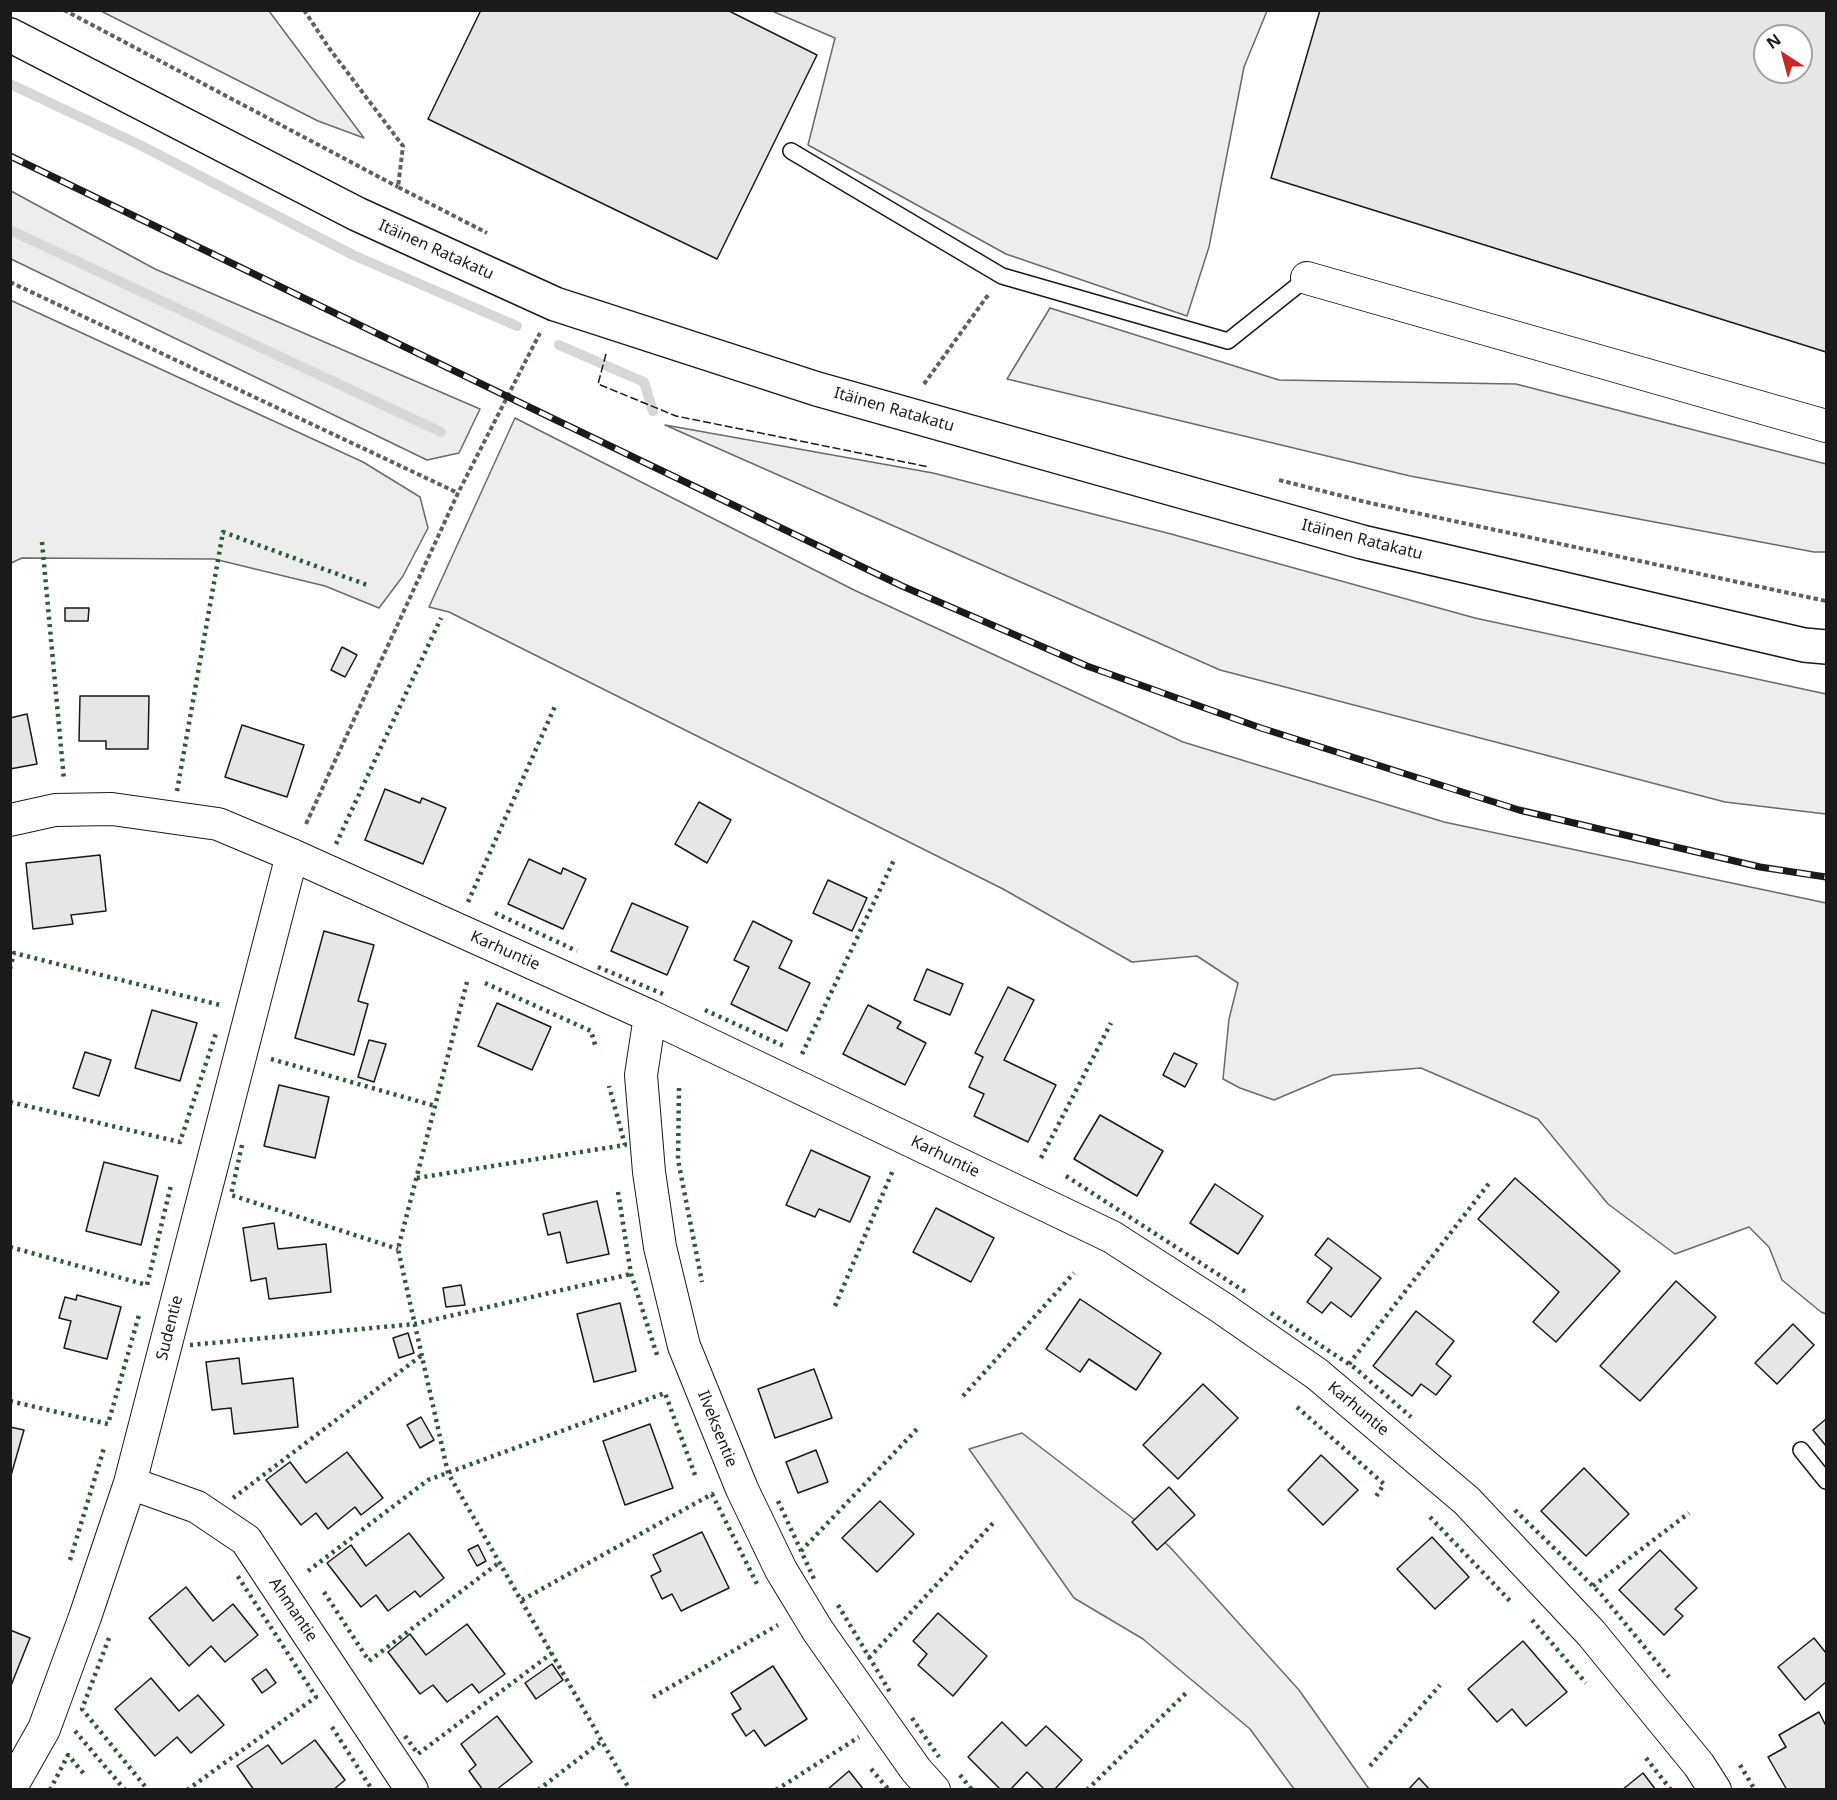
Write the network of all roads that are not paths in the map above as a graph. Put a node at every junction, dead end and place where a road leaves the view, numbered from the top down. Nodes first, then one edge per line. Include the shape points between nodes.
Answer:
1 (10, 36) edge
2 (791, 151) dead end
3 (1307, 278) joint
4 (1827, 426) edge
5 (1827, 647) edge
6 (10, 820) edge
7 (292, 855) junction
8 (650, 1016) junction
9 (1801, 1450) dead end
10 (1827, 1481) edge
11 (130, 1483) junction
12 (10, 1789) edge
13 (411, 1790) edge
14 (934, 1790) edge
15 (1715, 1790) edge

1 - 5 street, Itäinen Ratakatu via 357,214 555,304 817,389 1362,542 1804,645
2 - 3 lane via 1002,276 1228,340
3 - 4 street
6 - 7 street, Karhuntie via 56,810 112,809 218,824
7 - 8 street, Karhuntie
7 - 11 street, Sudentie
8 - 14 street, Ilveksentie via 641,1075 649,1172 660,1247 684,1346 742,1489 781,1570 818,1631
8 - 15 street, Karhuntie via 1112,1237 1317,1374 1467,1501 1591,1633
9 - 10 lane
11 - 12 street, Sudentie via 44,1729
11 - 13 street, Ahmantie via 197,1507 246,1540

